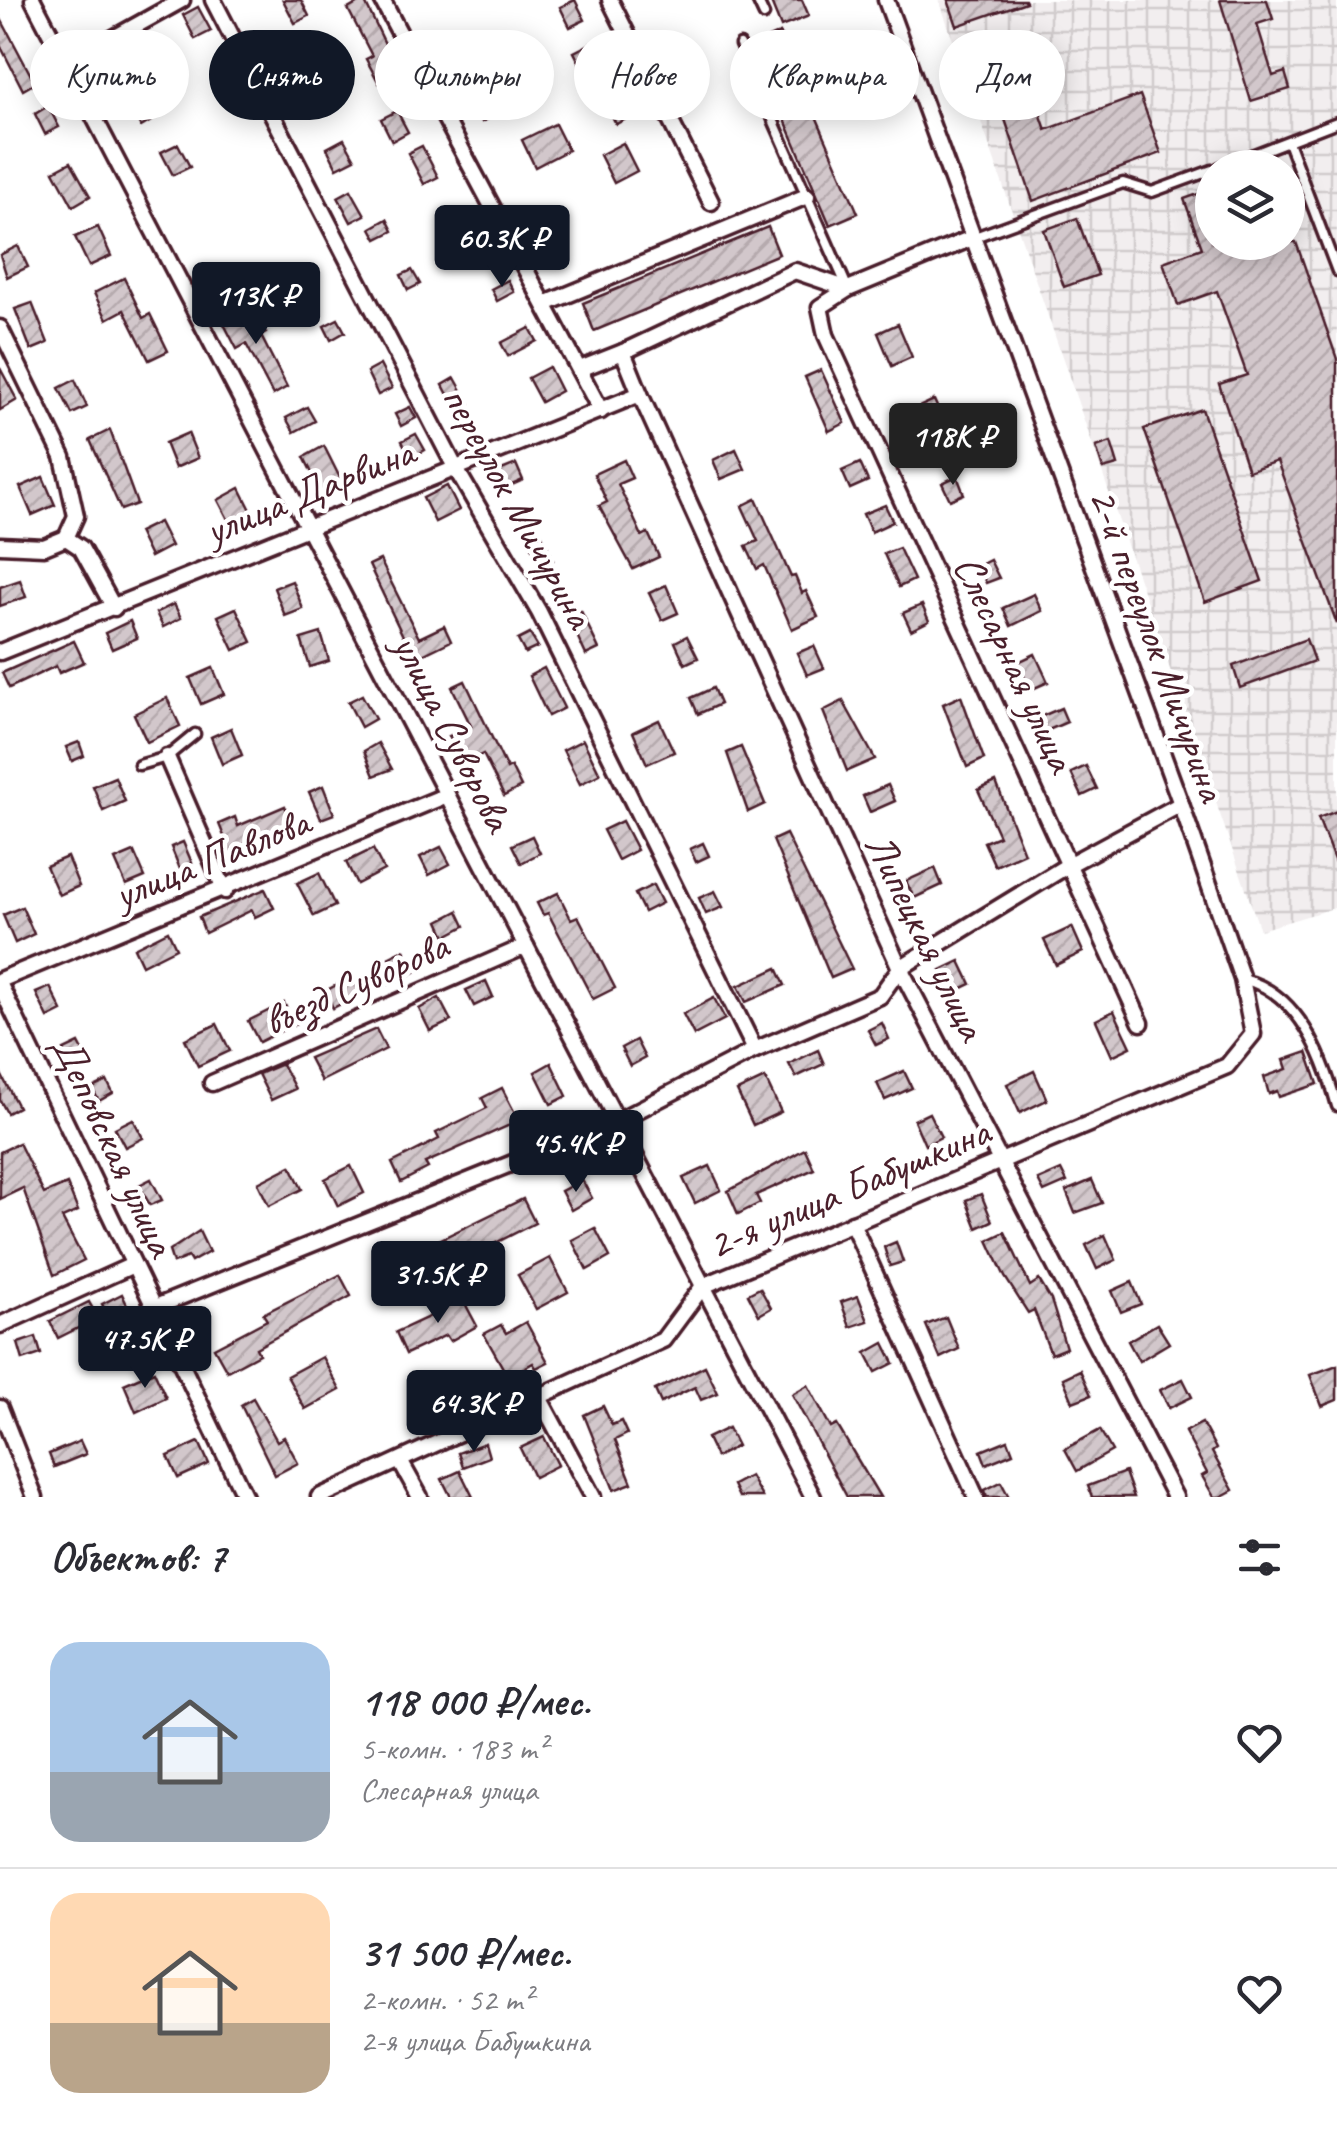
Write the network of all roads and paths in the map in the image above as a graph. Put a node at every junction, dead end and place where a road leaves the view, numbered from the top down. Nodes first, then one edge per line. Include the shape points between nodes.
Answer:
1 (34, 0) edge
2 (182, 0) edge
3 (214, 0) edge
4 (382, 0) edge
5 (610, 0) edge
6 (757, 0) edge
7 (886, 0) edge
8 (764, 15) dead end
9 (49, 30) edge
10 (128, 30) edge
11 (96, 120) edge
12 (773, 120) edge
13 (1337, 122) edge
14 (1288, 142) junction
15 (1266, 150) edge
16 (1195, 176) edge
17 (807, 196) junction
18 (711, 202) dead end
19 (972, 238) junction
20 (1337, 271) edge
21 (848, 288) junction
22 (545, 304) junction
23 (0, 328) edge
24 (623, 352) junction
25 (580, 369) junction
26 (640, 394) junction
27 (600, 412) junction
28 (456, 468) junction
29 (307, 526) junction
30 (66, 538) junction
31 (0, 545) edge
32 (114, 608) junction
33 (0, 652) edge
34 (195, 734) dead end
35 (166, 757) junction
36 (139, 766) dead end
37 (448, 795) junction
38 (1181, 804) junction
39 (1070, 864) junction
40 (225, 890) junction
41 (526, 946) junction
42 (900, 968) junction
43 (1242, 978) junction
44 (0, 982) edge
45 (1141, 1022) dead end
46 (1253, 1034) joint
47 (755, 1050) junction
48 (212, 1083) dead end
49 (1337, 1106) edge
50 (617, 1121) junction
51 (1000, 1160) junction
52 (852, 1223) junction
53 (133, 1265) junction
54 (703, 1286) junction
55 (154, 1308) junction
56 (0, 1325) edge
57 (540, 1399) junction
58 (0, 1408) edge
59 (400, 1461) junction
60 (35, 1497) edge
61 (246, 1497) edge
62 (319, 1497) edge
63 (420, 1497) edge
64 (593, 1497) edge
65 (813, 1497) edge
66 (976, 1497) edge
67 (1174, 1497) edge

1 - 9 street, улица Суворова
2 - 10 street
3 - 28 street, переулок Мичурина
4 - 22 street
5 - 18 street
6 - 8 lane
7 - 19 street, 2-й переулок Мичурина
11 - 29 street, улица Суворова
12 - 17 lane
13 - 14 lane
14 - 15 lane
14 - 20 lane
16 - 19 lane via 1152,192 1124,183
17 - 21 lane
17 - 22 street
19 - 21 street
19 - 38 street, 2-й переулок Мичурина
21 - 24 street via 794,271
21 - 39 street, Слесарная улица via 820,307 826,335
22 - 25 street
23 - 30 street via 63,458 76,516
24 - 25 street
24 - 26 street
25 - 27 street
26 - 27 street, улица Дарвина
26 - 42 street, Липецкая улица
27 - 28 street, улица Дарвина
28 - 29 street, улица Дарвина
28 - 47 street, переулок Мичурина via 539,612
29 - 32 street, улица Дарвина
29 - 37 street, улица Суворова
30 - 31 street via 44,547
30 - 32 street via 81,548
32 - 33 street, улица Дарвина
34 - 35 lane
35 - 36 lane
35 - 40 street
37 - 40 street, улица Павлова
37 - 41 street, улица Суворова
38 - 39 street
38 - 43 street, 2-й переулок Мичурина
39 - 42 street
39 - 45 street, Слесарная улица
40 - 44 street, улица Павлова
41 - 48 street, въезд Суворова
41 - 50 street, улица Суворова
42 - 47 street via 880,996
42 - 51 street, Липецкая улица
43 - 46 street, 2-й переулок Мичурина
43 - 49 lane via 1260,982 1296,1012
44 - 53 street, Деповская улица
46 - 51 street, 2-я улица Бабушкина via 1227,1066
47 - 50 street
50 - 54 street, улица Суворова
50 - 55 street
51 - 52 street, 2-я улица Бабушкина
51 - 67 street, Липецкая улица
52 - 54 street, 2-я улица Бабушкина
52 - 66 street
53 - 55 street, Деповская улица
53 - 56 street
54 - 57 street, 2-я улица Бабушкина via 663,1340
54 - 65 street, улица Суворова
55 - 61 street, Деповская улица
57 - 59 street, 2-я улица Бабушкина
57 - 64 street
58 - 60 street
59 - 62 street, 2-я улица Бабушкина
59 - 63 street

